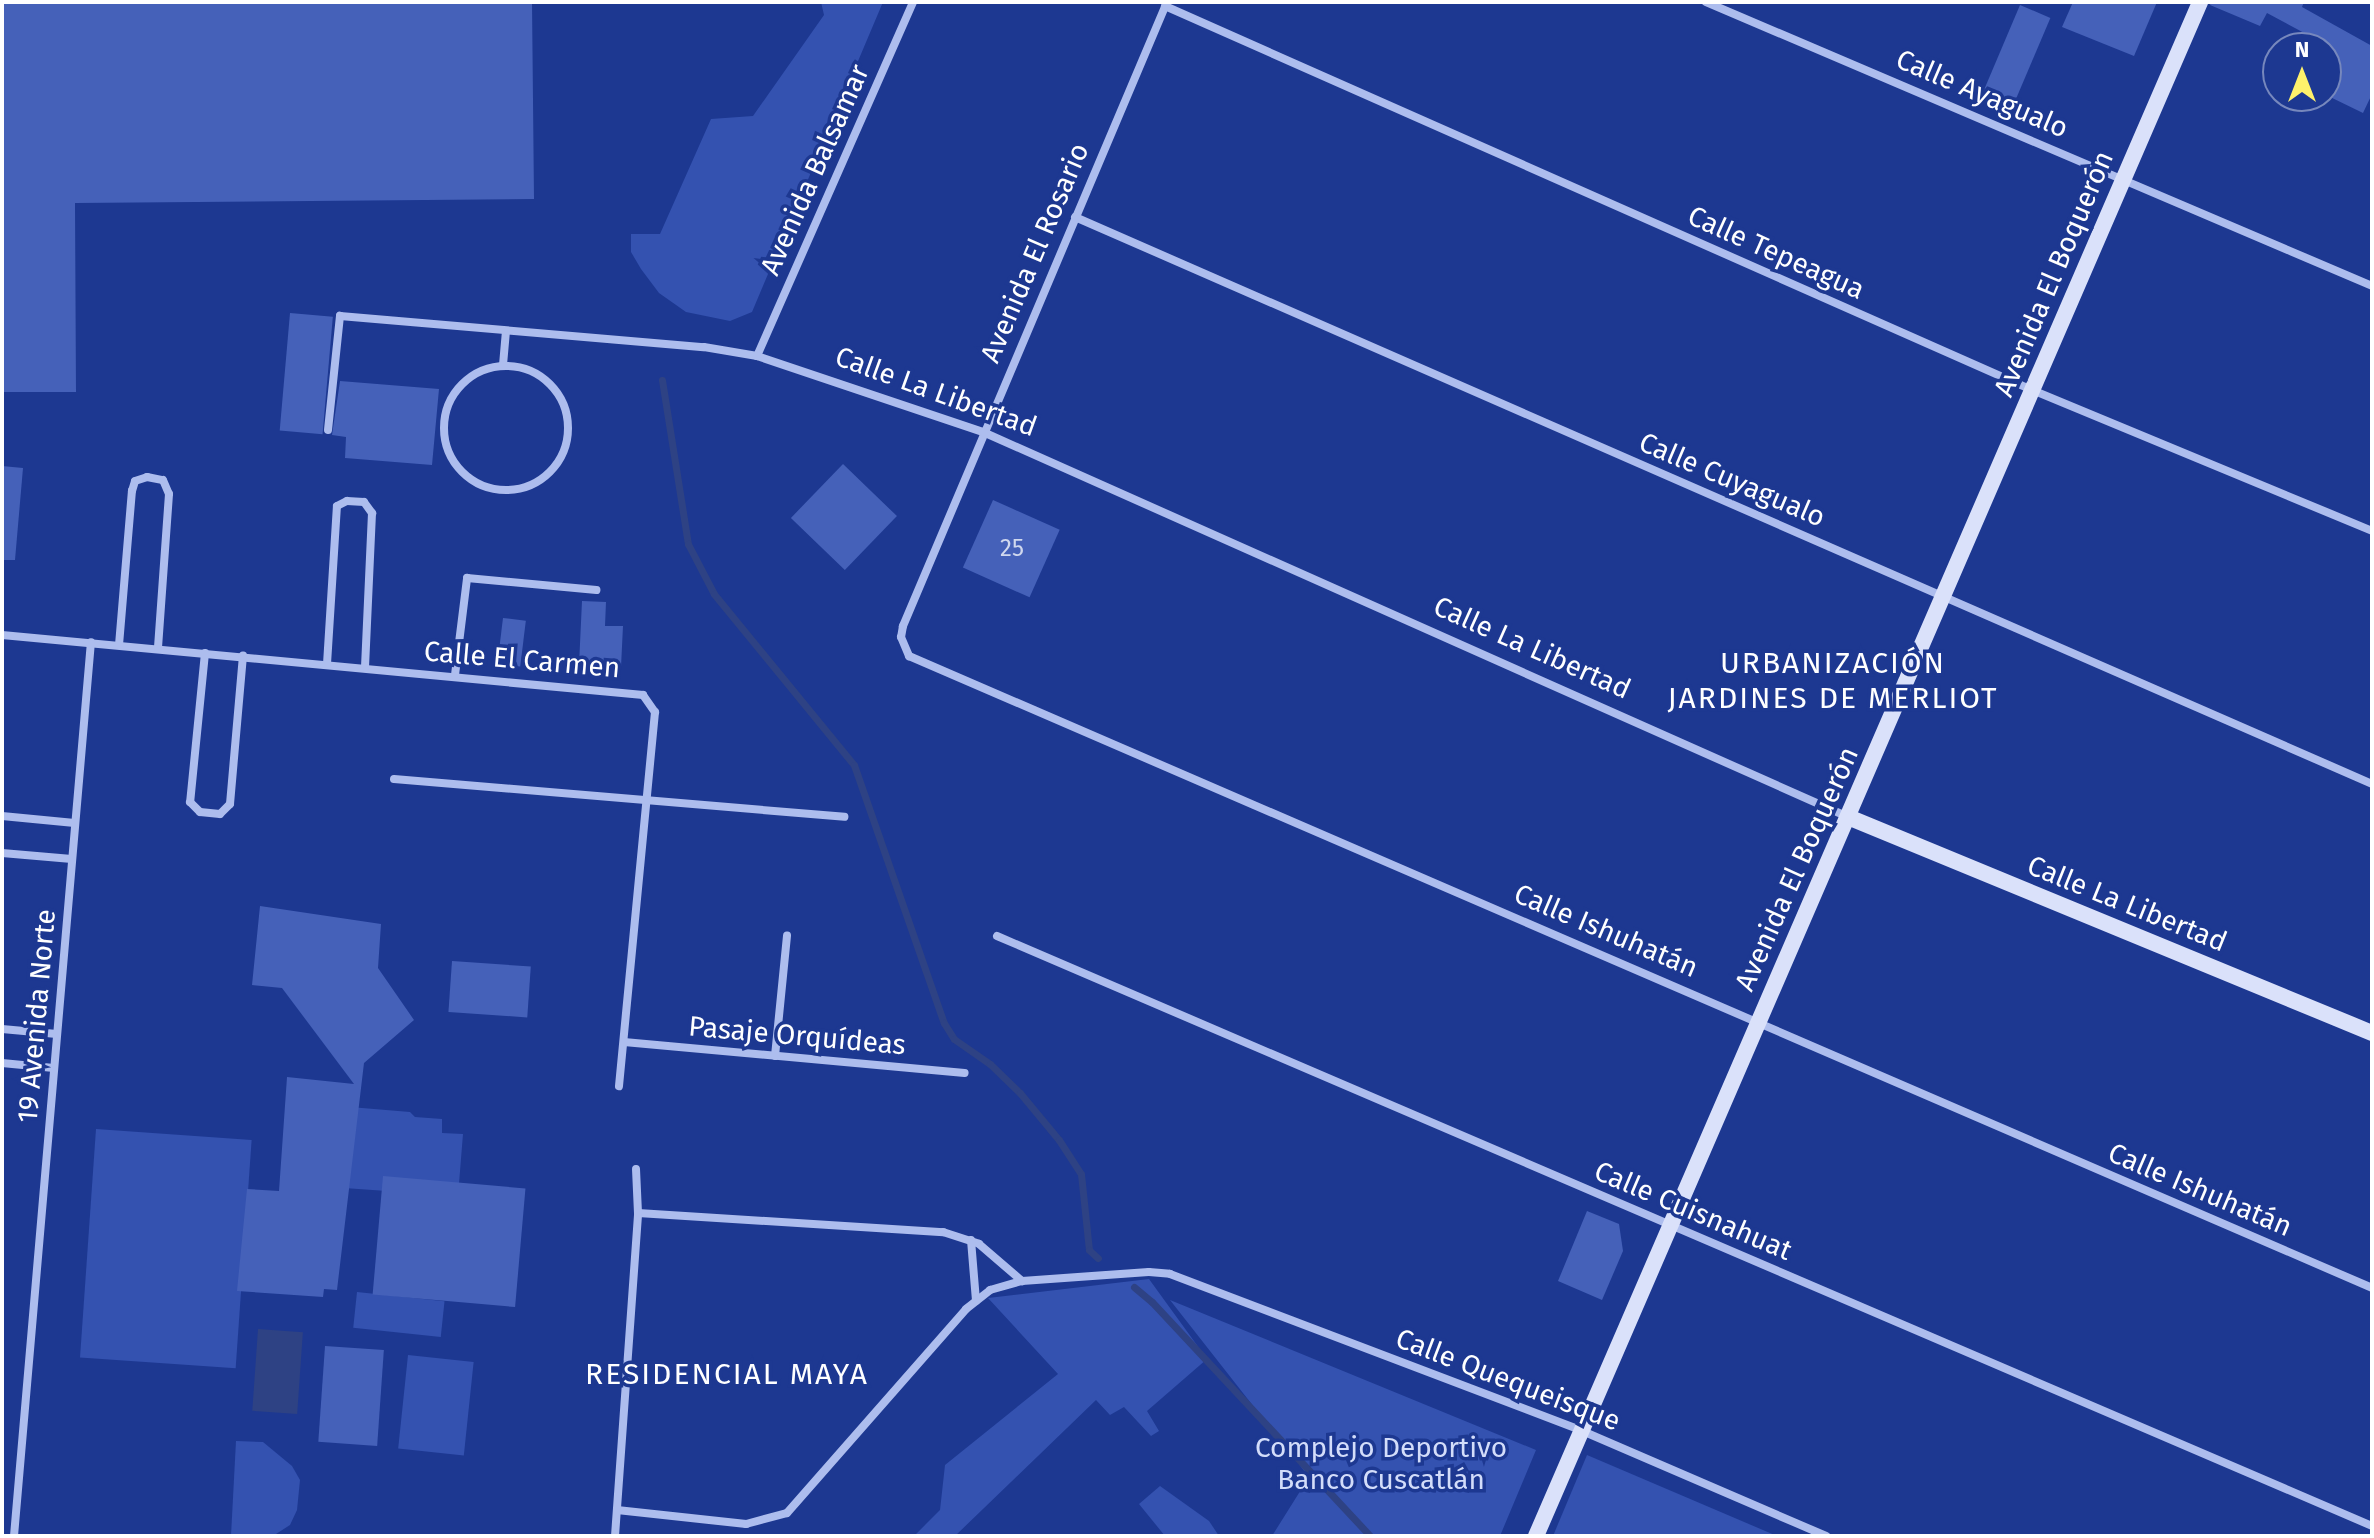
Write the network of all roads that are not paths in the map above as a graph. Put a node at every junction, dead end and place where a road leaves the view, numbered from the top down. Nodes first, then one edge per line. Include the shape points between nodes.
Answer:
1 (913, 2) edge
2 (1706, 2) edge
3 (2200, 2) edge
4 (1166, 4) edge
5 (2125, 178) junction
6 (1075, 217) junction
7 (2372, 286) edge
8 (506, 332) junction
9 (757, 356) junction
10 (503, 365) junction
11 (2032, 390) junction
12 (328, 430) dead end
13 (983, 432) junction
14 (2372, 531) edge
15 (596, 590) dead end
16 (1945, 595) junction
17 (2, 635) edge
18 (91, 642) junction
19 (119, 645) junction
20 (158, 648) junction
21 (205, 653) junction
22 (243, 656) junction
23 (909, 656) joint
24 (327, 664) junction
25 (365, 667) junction
26 (455, 675) junction
27 (394, 779) dead end
28 (2372, 784) edge
29 (646, 798) junction
30 (2, 816) edge
31 (844, 817) dead end
32 (1848, 817) junction
33 (75, 823) junction
34 (2, 853) edge
35 (72, 859) junction
36 (787, 936) dead end
37 (997, 936) dead end
38 (1759, 1021) junction
39 (2, 1029) edge
40 (2372, 1033) edge
41 (57, 1034) junction
42 (624, 1042) junction
43 (775, 1056) junction
44 (2, 1063) edge
45 (54, 1068) junction
46 (965, 1073) dead end
47 (619, 1086) dead end
48 (636, 1169) dead end
49 (638, 1213) junction
50 (1668, 1224) junction
51 (971, 1240) junction
52 (1022, 1281) junction
53 (2372, 1288) edge
54 (976, 1301) junction
55 (1580, 1430) junction
56 (617, 1510) junction
57 (2372, 1526) edge
58 (14, 1536) edge
59 (615, 1536) edge
60 (1536, 1536) edge
61 (1826, 1536) edge

1 - 9 street, Avenida Balsamar
2 - 5 street, Calle Ayagualo
3 - 5 street, Avenida El Boquerón
4 - 6 street, Avenida El Rosario
4 - 11 street, Calle Tepeagua
5 - 7 street, Calle Ayagualo
5 - 11 street, Avenida El Boquerón
6 - 13 street, Avenida El Rosario
6 - 16 street, Calle Cuyagualo
8 - 9 street, Calle La Libertad
8 - 10 street
8 - 12 street, Calle La Libertad via 340,316
9 - 13 street, Calle La Libertad
10 - 10 street via 469,378 454,393 443,434 461,471 498,490 518,489 545,476 564,453 569,433 560,394 546,379 529,369
11 - 14 street, Calle Tepeagua
11 - 16 street, Avenida El Boquerón
13 - 23 street, Avenida El Rosario via 903,626 901,637
13 - 32 street, Calle La Libertad
15 - 26 street via 467,578
16 - 28 street, Calle Cuyagualo
16 - 32 street, Avenida El Boquerón
17 - 18 street, Calle El Carmen
18 - 19 street, Calle El Carmen
18 - 33 street, 19 Avenida Norte
19 - 20 street, Calle El Carmen
19 - 20 street via 132,491 135,481 147,477 163,480 169,494
20 - 21 street, Calle El Carmen
21 - 22 street, Calle El Carmen
21 - 22 street via 190,802 200,812 220,814 230,804
22 - 24 street, Calle El Carmen
23 - 38 street, Calle Ishuhatán
24 - 25 street, Calle El Carmen
24 - 25 street via 337,506 364,502 372,513
25 - 26 street, Calle El Carmen
26 - 29 street, Calle El Carmen via 643,695 655,712
27 - 29 street
29 - 31 street
29 - 42 street, Calle El Carmen
30 - 33 street
32 - 38 street, Avenida El Boquerón
32 - 40 street, Calle La Libertad
33 - 35 street, 19 Avenida Norte
34 - 35 street
35 - 41 street, 19 Avenida Norte
36 - 43 street
37 - 50 street, Calle Cuisnahuat
38 - 50 street, Avenida El Boquerón
38 - 53 street, Calle Ishuhatán
39 - 41 street
41 - 45 street, 19 Avenida Norte
42 - 43 street, Pasaje Orquídeas
42 - 47 street, Calle El Carmen
43 - 46 street, Pasaje Orquídeas
44 - 45 street
45 - 58 street, 19 Avenida Norte
48 - 49 street
49 - 51 street via 943,1232
49 - 56 street
50 - 55 street, Avenida El Boquerón
50 - 57 street, Calle Cuisnahuat
51 - 52 street
51 - 54 street
52 - 54 street, Calle Quequeisque via 1003,1284
52 - 55 street, Calle Quequeisque via 1170,1274
54 - 56 street via 787,1513 746,1524
55 - 60 street, Avenida El Boquerón
55 - 61 street, Calle Quequeisque
56 - 59 street

